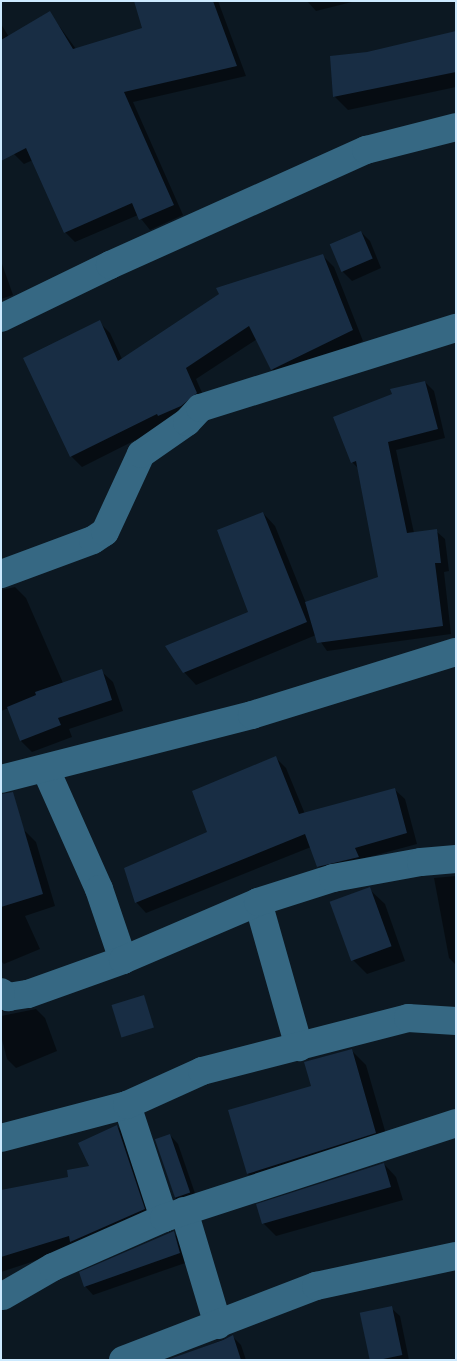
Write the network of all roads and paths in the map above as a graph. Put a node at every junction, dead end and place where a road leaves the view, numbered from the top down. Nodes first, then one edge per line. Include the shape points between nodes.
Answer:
1 (456, 127) edge
2 (1, 318) edge
3 (456, 328) edge
4 (1, 574) edge
5 (456, 652) edge
6 (46, 770) junction
7 (1, 780) edge
8 (456, 859) edge
9 (258, 902) junction
10 (123, 960) junction
11 (3, 997) edge
12 (456, 1022) edge
13 (299, 1047) junction
14 (126, 1106) junction
15 (456, 1123) edge
16 (1, 1138) edge
17 (174, 1215) junction
18 (456, 1256) edge
19 (3, 1296) dead end
20 (218, 1325) junction
21 (123, 1360) edge

1 - 2 street via 366,150 110,265
3 - 4 street via 200,408 187,422 141,454 104,532 93,540
5 - 6 street via 252,715
6 - 7 street
6 - 10 street via 99,889
8 - 9 street via 333,878
9 - 10 street
9 - 13 street
10 - 11 street via 28,994
12 - 13 street via 408,1018
13 - 14 street via 202,1071
14 - 16 street
14 - 17 street
15 - 17 street
17 - 19 street via 53,1267
17 - 20 street
18 - 20 street via 316,1286
20 - 21 street

